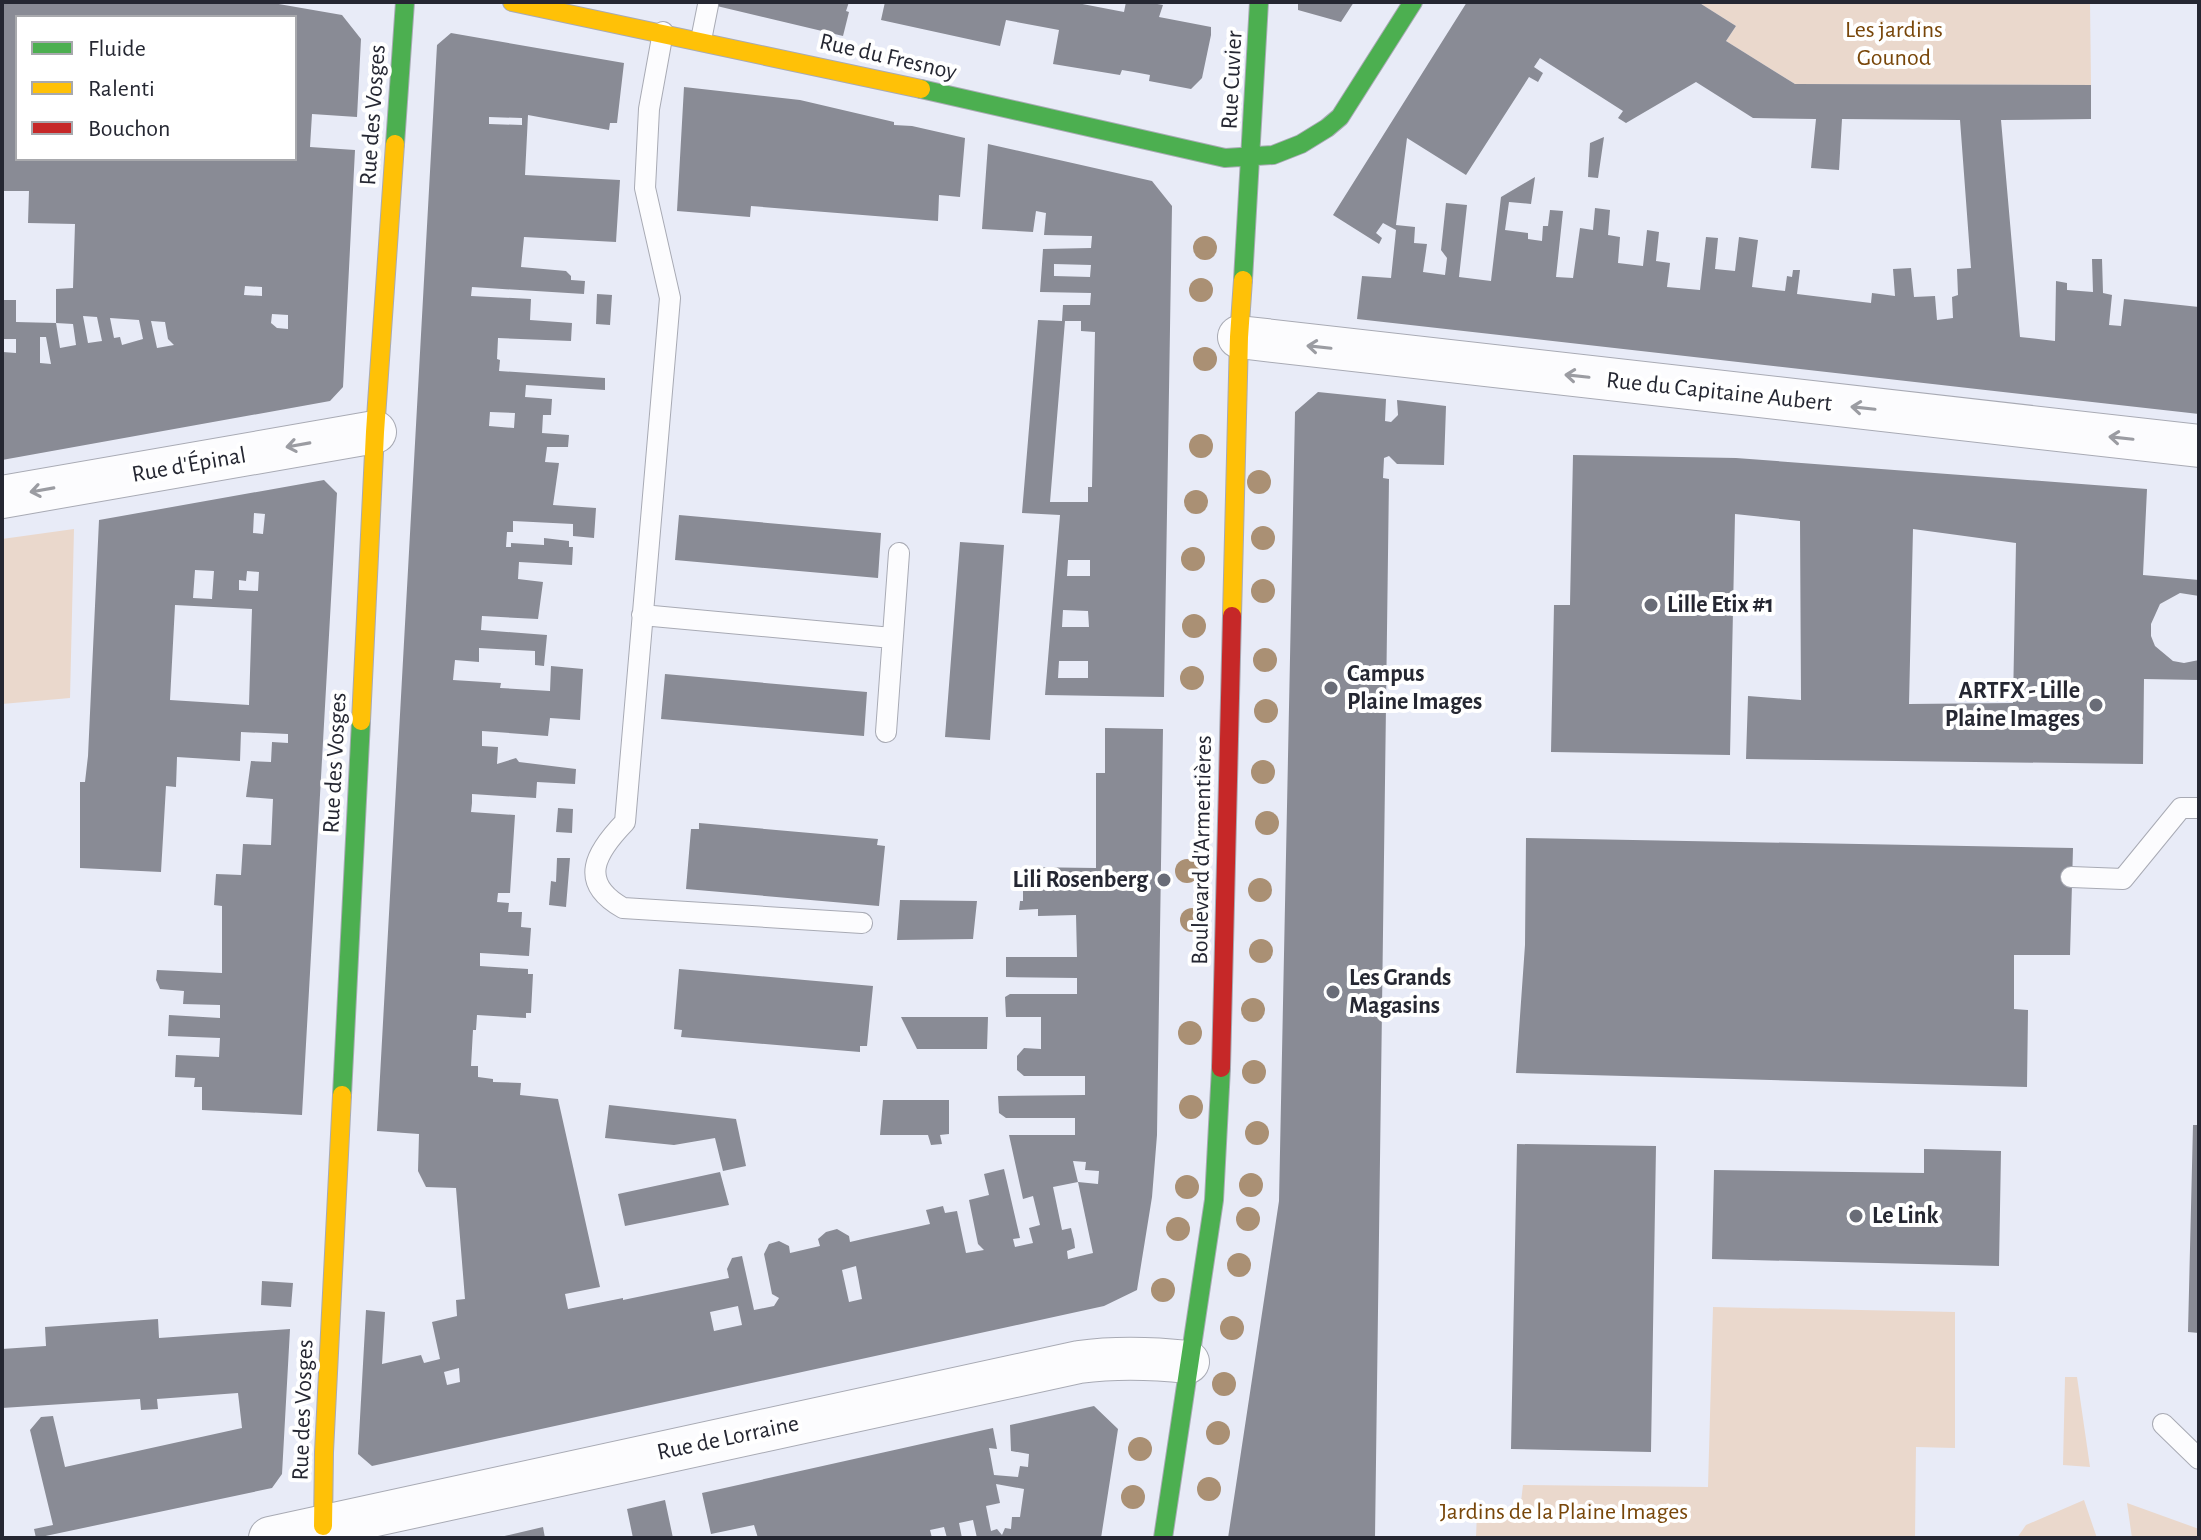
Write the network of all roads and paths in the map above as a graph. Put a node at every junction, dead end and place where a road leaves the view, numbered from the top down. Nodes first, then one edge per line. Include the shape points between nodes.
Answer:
1 (405, 2) edge
2 (512, 2) edge
3 (1259, 2) edge
4 (1413, 2) edge
5 (708, 5) dead end
6 (663, 32) junction
7 (701, 40) junction
8 (1252, 160) junction
9 (1239, 337) junction
10 (375, 432) junction
11 (2199, 446) edge
12 (2, 497) edge
13 (899, 553) dead end
14 (642, 615) junction
15 (892, 638) junction
16 (886, 732) dead end
17 (2199, 808) edge
18 (2071, 877) dead end
19 (862, 923) dead end
20 (1188, 1362) junction
21 (2163, 1424) dead end
22 (2199, 1459) edge
23 (323, 1526) junction
24 (270, 1538) edge
25 (1163, 1538) edge

1 - 10 street, Rue des Vosges
2 - 6 street, Rue du Fresnoy
3 - 8 street, Rue Cuvier
4 - 8 street via 1340,117 1300,146
5 - 7 lane
6 - 7 street, Rue du Fresnoy
6 - 14 lane via 649,109 645,188 670,298
7 - 8 street, Rue du Fresnoy
8 - 9 street, Boulevard d'Armentières
11 -> 9 street, Rue du Capitaine Aubert
9 - 20 street, Boulevard d'Armentières via 1220,1127
10 -> 12 street, Rue d'Épinal
10 - 23 street, Rue des Vosges
13 - 15 lane
14 - 15 lane
14 - 19 lane via 625,822 597,855 595,872 608,899 623,908
15 - 16 lane
17 - 18 lane via 2181,808 2123,879
20 - 23 street, Rue de Lorraine via 1079,1362
20 - 25 street, Boulevard d'Armentières
21 - 22 lane
23 - 24 street, Rue de Lorraine

